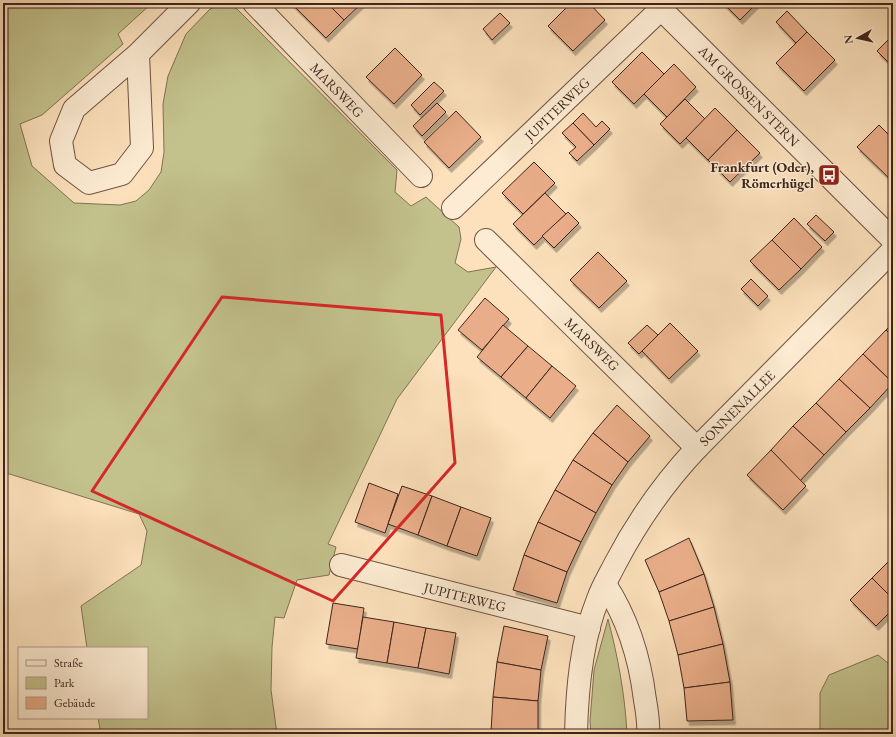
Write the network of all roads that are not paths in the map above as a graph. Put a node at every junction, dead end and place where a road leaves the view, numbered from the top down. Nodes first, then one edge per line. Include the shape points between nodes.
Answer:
1 (189, 3) edge
2 (254, 3) edge
3 (658, 6) edge
4 (138, 54) junction
5 (421, 176) dead end
6 (453, 208) dead end
7 (486, 240) dead end
8 (893, 240) edge
9 (893, 250) edge
10 (697, 448) junction
11 (341, 565) dead end
12 (605, 584) junction
13 (589, 628) junction
14 (576, 734) edge
15 (648, 734) edge

1 - 4 street
2 - 5 street, MARSWEG
3 - 6 street, JUPITERWEG
3 - 8 street, AM GROSSEN STERN
4 - 4 street via 74,109 61,141 65,165 89,183 122,174 142,148
7 - 10 street, MARSWEG
9 - 10 street, SONNENALLEE
10 - 12 street, SONNENALLEE via 654,500 623,549
11 - 13 street, JUPITERWEG
12 - 13 street, SONNENALLEE
12 - 15 street via 622,614 632,642 644,689
13 - 14 street, SONNENALLEE via 578,694

